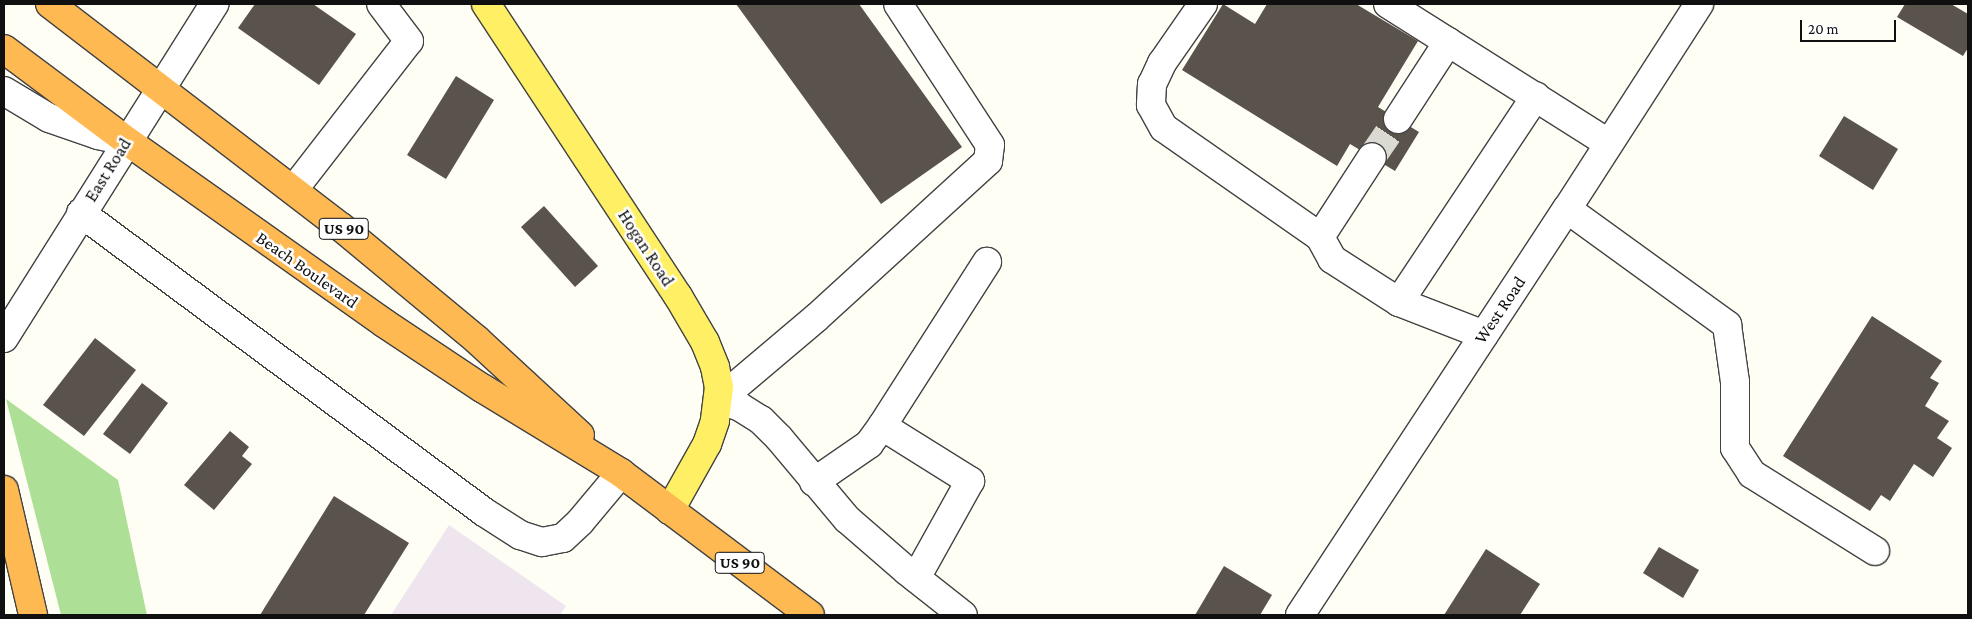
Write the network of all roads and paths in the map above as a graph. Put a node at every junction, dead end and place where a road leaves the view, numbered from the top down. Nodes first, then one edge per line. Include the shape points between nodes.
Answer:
1 (50, 4) edge
2 (214, 4) edge
3 (381, 4) edge
4 (486, 4) edge
5 (898, 4) edge
6 (1203, 4) edge
7 (1388, 4) edge
8 (1699, 4) edge
9 (1448, 42) junction
10 (4, 49) edge
11 (160, 88) junction
12 (4, 91) edge
13 (1536, 96) junction
14 (1398, 119) tunnel mouth
15 (126, 141) junction
16 (1608, 143) junction
17 (1372, 157) tunnel mouth
18 (294, 189) junction
19 (1567, 209) junction
20 (81, 213) junction
21 (1320, 238) junction
22 (987, 262) dead end
23 (1399, 302) junction
24 (1484, 335) junction
25 (4, 338) edge
26 (719, 400) junction
27 (882, 426) junction
28 (621, 474) junction
29 (814, 482) junction
30 (5, 496) edge
31 (670, 510) junction
32 (1875, 551) dead end
33 (916, 578) junction
34 (799, 612) edge
35 (33, 615) edge
36 (964, 615) edge
37 (1300, 615) edge

1 - 11 highway, Beach Boulevard / US 90
2 - 11 street, East Road
3 - 18 street via 409,41
4 - 26 main road, Hogan Road via 695,325 715,367
5 - 26 street via 990,145 988,161 816,318
6 - 21 street via 1162,63 1152,84 1151,105 1164,128
7 - 9 street
8 - 16 street, West Road
9 - 13 street
9 - 14 street
10 - 15 highway, Beach Boulevard / US 90
11 - 15 street, East Road
11 - 18 highway, Beach Boulevard / US 90
12 - 15 street via 49,118
13 - 16 street
13 - 23 street
15 - 20 street, East Road
15 - 28 highway, Beach Boulevard / US 90 via 384,324
16 - 19 street, West Road
17 - 21 street
18 - 28 highway, Beach Boulevard / US 90 via 477,340
19 - 24 street, West Road
19 - 32 street via 1727,325 1735,382 1735,448 1748,468 1752,474
20 - 25 street, East Road
20 - 28 street via 520,536 542,542 563,538
21 - 23 street via 1332,259
22 - 27 street
23 - 24 street
24 - 37 street, West Road
26 - 29 street via 740,407 761,420
26 - 31 main road, Hogan Road via 716,421 707,444
27 - 29 street via 870,444
27 - 33 street via 970,481
28 - 31 highway, Beach Boulevard / US 90
29 - 33 street via 847,519
30 - 35 highway
31 - 34 highway, Beach Boulevard / US 90
33 - 36 street

